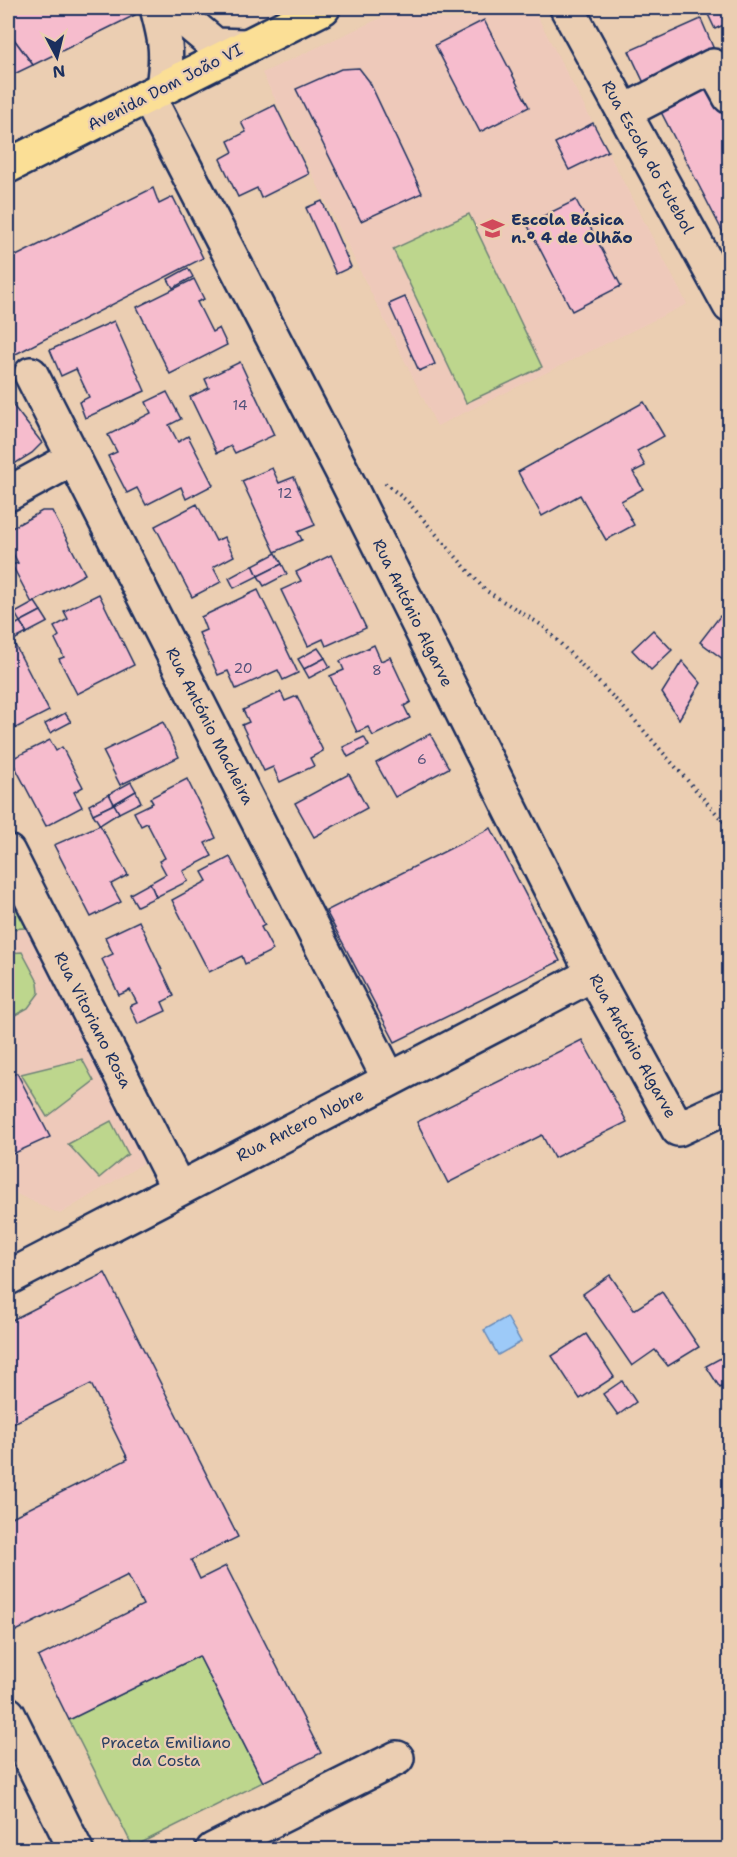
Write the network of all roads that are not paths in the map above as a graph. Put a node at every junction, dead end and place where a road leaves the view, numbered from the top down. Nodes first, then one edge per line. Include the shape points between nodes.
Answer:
1 (157, 8) edge
2 (171, 8) edge
3 (323, 8) edge
4 (567, 8) edge
5 (246, 46) junction
6 (155, 92) junction
7 (729, 97) edge
8 (624, 112) junction
9 (8, 166) edge
10 (729, 306) edge
11 (31, 374) dead end
12 (74, 458) junction
13 (8, 494) edge
14 (8, 852) edge
15 (593, 974) junction
16 (389, 1079) junction
17 (729, 1105) edge
18 (178, 1188) junction
19 (8, 1278) edge
20 (8, 1714) edge
21 (398, 1758) dead end
22 (76, 1850) edge
23 (213, 1850) edge

1 - 6 street via 167,53
2 - 5 street via 215,45
3 - 5 main road, Avenida Dom João VI
4 - 8 street, Rua Escola do Futebol
5 - 6 main road, Avenida Dom João VI
6 - 9 main road, Avenida Dom João VI
6 - 15 street, Rua António Algarve
7 - 8 street via 713,66
8 - 10 street, Rua Escola do Futebol
11 - 12 street, Rua António Macheira
12 - 13 street
12 - 16 street, Rua António Macheira
14 - 18 street, Rua Vitoriano Rosa
15 - 16 street, Rua Antero Nobre
15 - 17 street, Rua António Algarve via 678,1129
16 - 18 street, Rua Antero Nobre
18 - 19 street, Rua Antero Nobre
20 - 22 street
21 - 23 street

